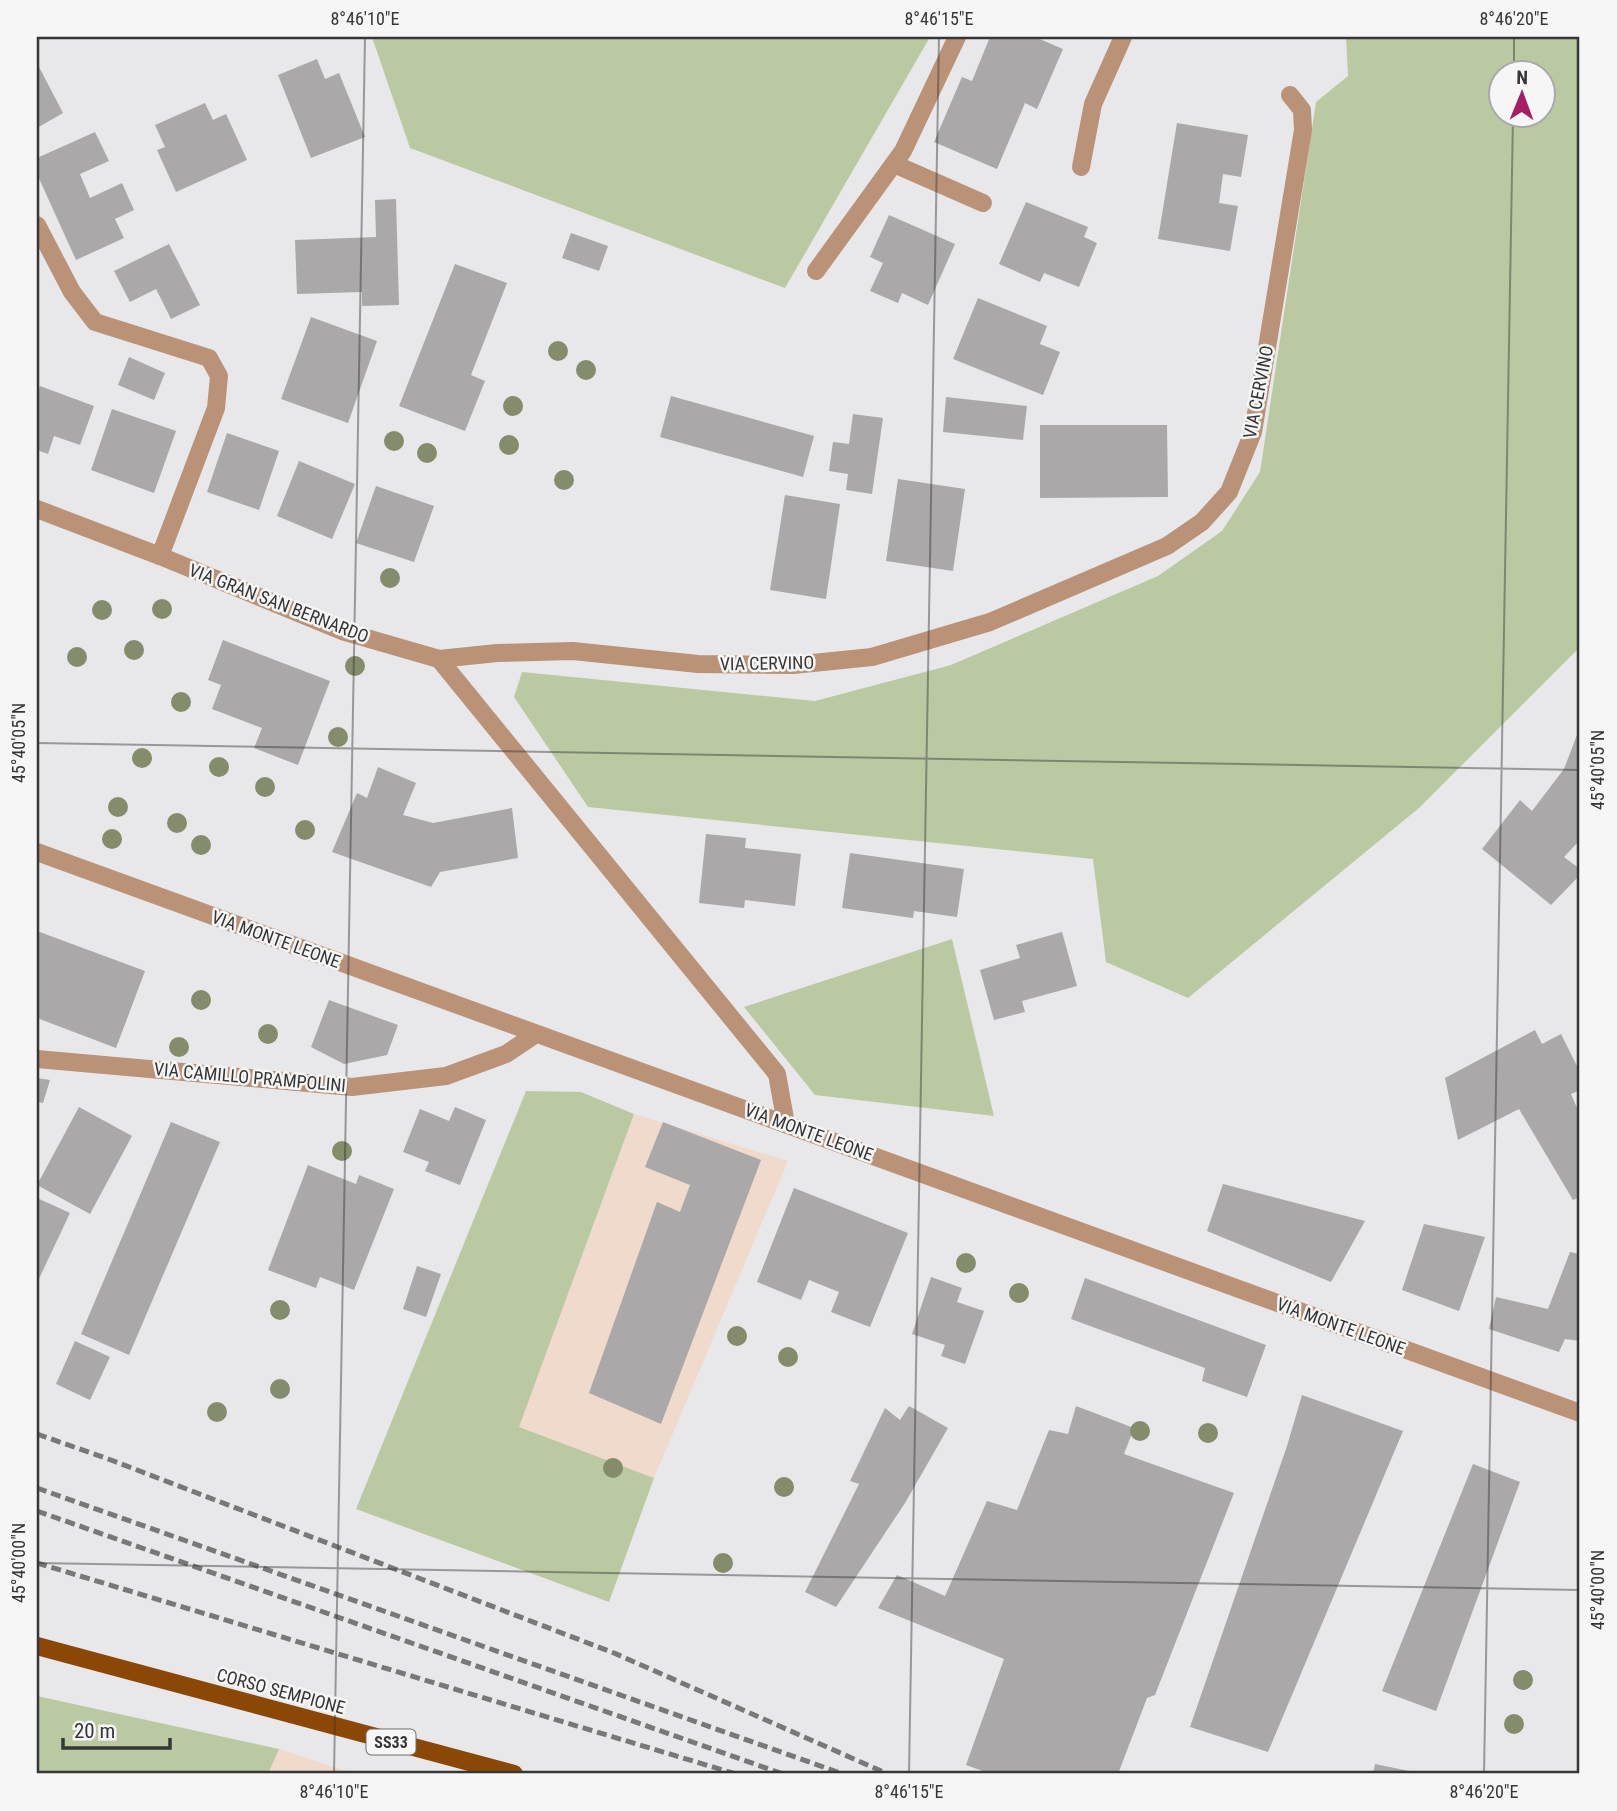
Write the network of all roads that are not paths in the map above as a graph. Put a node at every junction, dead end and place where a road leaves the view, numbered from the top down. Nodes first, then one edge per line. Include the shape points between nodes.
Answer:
1 (957, 37) edge
2 (1123, 37) edge
3 (1290, 95) dead end
4 (894, 164) junction
5 (1082, 167) dead end
6 (983, 203) dead end
7 (37, 225) edge
8 (816, 271) dead end
9 (37, 509) edge
10 (160, 556) junction
11 (439, 659) junction
12 (37, 852) edge
13 (536, 1034) junction
14 (37, 1059) edge
15 (786, 1124) junction
16 (1580, 1413) edge
17 (37, 1646) edge
18 (514, 1774) edge

1 - 4 street
2 - 5 street via 1093,104
3 - 11 street, VIA CERVINO via 1302,110 1303,130 1253,432 1229,492 1202,522 1176,540 990,622 872,657 793,665 698,664 573,651
4 - 6 street
4 - 8 street
7 - 10 street via 72,292 95,322 209,358 219,376 216,408
9 - 10 street, VIA GRAN SAN BERNARDO
10 - 11 street, VIA GRAN SAN BERNARDO via 342,631
11 - 15 street via 777,1074
12 - 13 street, VIA MONTE LEONE
13 - 14 street, VIA CAMILLO PRAMPOLINI via 506,1054 446,1076 352,1087
13 - 15 street, VIA MONTE LEONE
15 - 16 street, VIA MONTE LEONE
17 - 18 main road, CORSO SEMPIONE / SS33

